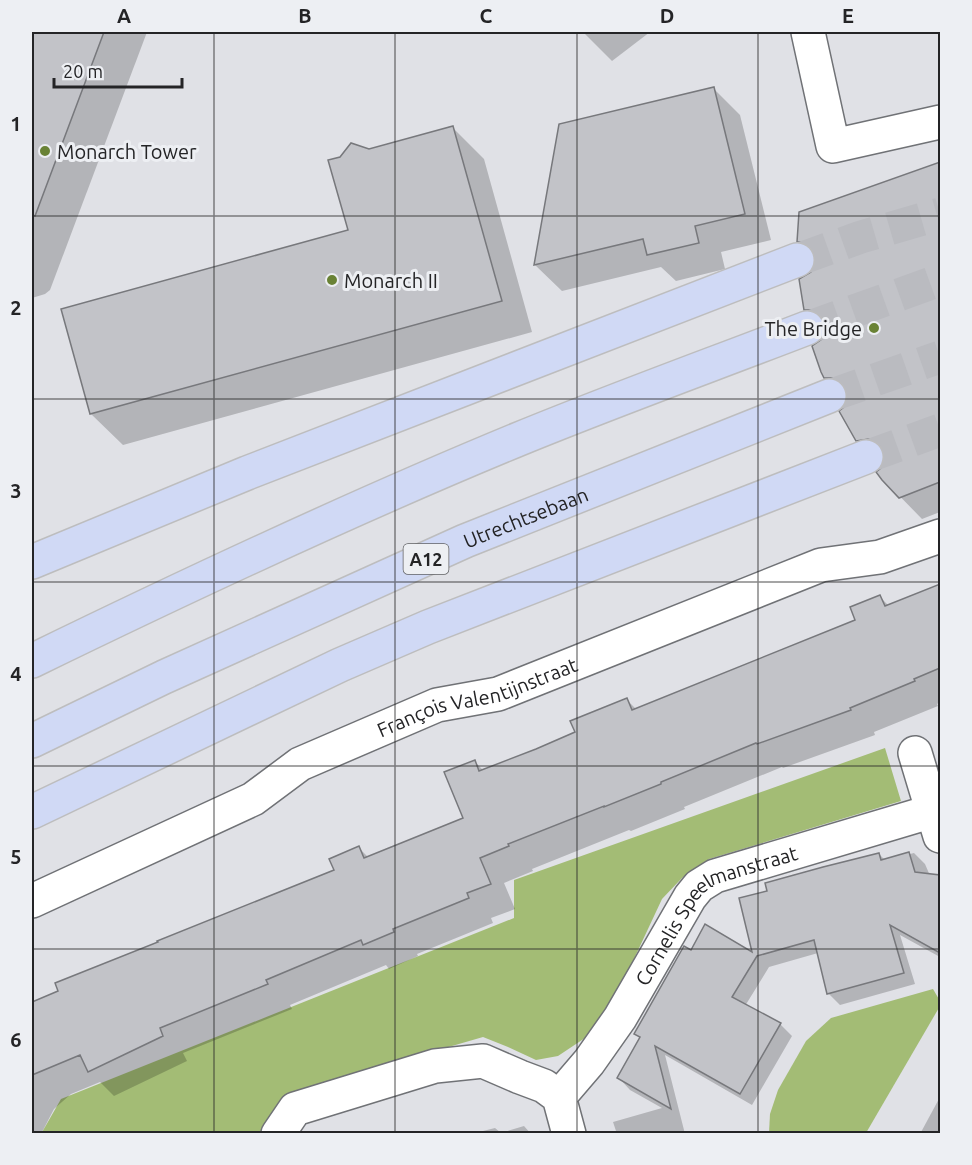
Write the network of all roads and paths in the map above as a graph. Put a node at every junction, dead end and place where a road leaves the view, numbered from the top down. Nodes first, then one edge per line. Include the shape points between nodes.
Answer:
1 (808, 32) edge
2 (940, 122) edge
3 (797, 260) tunnel mouth
4 (807, 328) tunnel mouth
5 (829, 396) tunnel mouth
6 (866, 457) tunnel mouth
7 (940, 536) edge
8 (32, 562) edge
9 (32, 661) edge
10 (32, 741) edge
11 (915, 753) dead end
12 (32, 812) edge
13 (937, 824) edge
14 (32, 900) edge
15 (559, 1097) junction
16 (278, 1134) edge
17 (569, 1134) edge

1 - 2 street via 833,146
3 - 8 main road via 247,473
4 - 9 main road via 398,491
5 - 10 main road, Utrechtsebaan / A12 via 465,541 164,676
6 - 12 main road via 418,631
7 - 14 street, François Valentijnstraat via 880,557 821,565 498,694 437,705 300,764 253,798
11 - 13 street, Cornelis Speelmanstraat
13 - 15 street, Cornelis Speelmanstraat via 715,876 699,886 620,1018
15 - 16 street via 544,1086 483,1061 435,1066 296,1109
15 - 17 street

